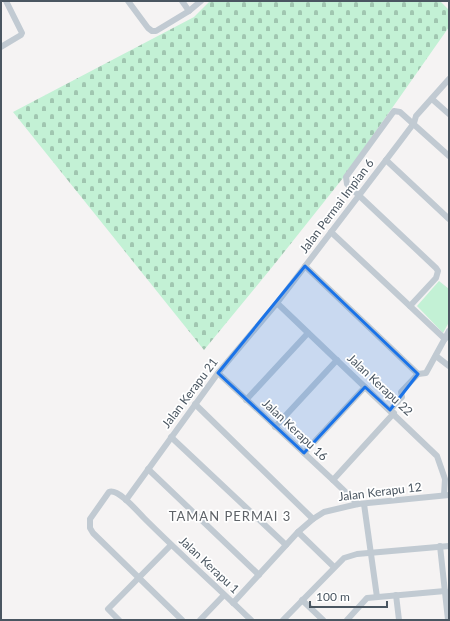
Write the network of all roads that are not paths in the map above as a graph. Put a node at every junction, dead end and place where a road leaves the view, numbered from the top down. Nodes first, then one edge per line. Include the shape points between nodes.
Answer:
1 (6, 1) edge
2 (128, 1) edge
3 (182, 1) edge
4 (201, 1) edge
5 (189, 11) junction
6 (1, 47) edge
7 (449, 78) edge
8 (432, 99) junction
9 (449, 114) edge
10 (414, 123) junction
11 (449, 156) edge
12 (386, 160) junction
13 (359, 195) junction
14 (449, 219) edge
15 (331, 232) junction
16 (305, 266) junction
17 (277, 303) junction
18 (410, 306) junction
19 (449, 331) edge
20 (308, 333) junction
21 (445, 339) junction
22 (436, 356) junction
23 (337, 360) junction
24 (449, 366) edge
25 (218, 373) junction
26 (418, 374) junction
27 (365, 387) junction
28 (246, 400) junction
29 (195, 404) junction
30 (392, 412) junction
31 (275, 427) junction
32 (171, 437) junction
33 (304, 453) junction
34 (148, 469) junction
35 (333, 480) junction
36 (447, 495) edge
37 (126, 500) junction
38 (361, 504) junction
39 (313, 518) junction
40 (298, 532) junction
41 (171, 545) junction
42 (286, 545) junction
43 (440, 546) junction
44 (449, 546) edge
45 (371, 554) junction
46 (334, 567) junction
47 (259, 575) junction
48 (139, 578) junction
49 (445, 591) junction
50 (224, 595) junction
51 (396, 595) junction
52 (377, 597) junction
53 (302, 600) junction
54 (233, 603) junction
55 (448, 611) edge
56 (120, 620) edge
57 (182, 620) edge
58 (200, 620) edge
59 (252, 620) edge
60 (283, 620) edge
61 (323, 620) edge
62 (347, 620) edge
63 (399, 620) edge
64 (448, 620) edge

1 - 6 street via 22,33
2 - 5 street via 152,31
3 - 5 street
4 - 5 street
7 - 8 street, Jalan Permai Impian 6
8 - 9 street
8 - 10 street, Jalan Permai Impian 6 via 416,116
10 - 11 street
10 - 12 street, Jalan Permai Impian 6
10 - 13 street via 400,112 394,111 391,114 346,177 347,184
12 - 13 street, Jalan Permai Impian 6
12 - 14 street
13 - 15 street, Jalan Permai Impian 6
13 - 18 street via 436,268 436,278
15 - 16 street, Jalan Permai Impian 6
15 - 18 street
16 - 17 street, Jalan Permai Impian 6
16 - 26 street
17 - 20 street, Jalan Kerapu 22
17 - 25 street, Jalan Kerapu 21
18 - 21 street
19 - 21 street
20 - 23 street, Jalan Kerapu 22
20 - 28 street
21 - 22 street
22 - 24 street
22 - 26 street via 426,373
23 - 27 street, Jalan Kerapu 22
23 - 31 street
25 - 28 street, Jalan Kerapu 16
25 - 29 street, Jalan Kerapu 21
26 - 30 street via 402,392 402,397
27 - 30 street, Jalan Kerapu 22
27 - 33 street
28 - 31 street, Jalan Kerapu 16
29 - 32 street, Jalan Kerapu 21
29 - 39 street
30 - 35 street
30 - 36 street, Jalan Kerapu 22 via 437,456
31 - 33 street, Jalan Kerapu 16
32 - 34 street, Jalan Kerapu 21
32 - 42 street
33 - 35 street, Jalan Kerapu 16
34 - 37 street, Jalan Kerapu 21
34 - 47 street
35 - 38 street, Jalan Kerapu 16
36 - 38 street, Jalan Kerapu 12
37 - 41 street, Jalan Kerapu 1
37 - 48 street, Jalan Kerapu 1 via 116,492 109,492 90,519 90,528
38 - 39 street, Jalan Kerapu 12 via 324,512
38 - 45 street
39 - 40 street, Jalan Kerapu 12
40 - 42 street, Jalan Kerapu 12
40 - 46 street
41 - 48 street
41 - 50 street, Jalan Kerapu 1
42 - 47 street, Jalan Kerapu 12
43 - 44 street
43 - 45 street
43 - 49 street
45 - 46 street via 357,554 344,558
45 - 52 street
46 - 53 street
47 - 54 street, Jalan Kerapu 12
48 - 56 street via 108,609
48 - 57 street
49 - 51 street
49 - 55 street
50 - 54 street, Jalan Kerapu 1
50 - 58 street
51 - 52 street
51 - 63 street
52 - 62 street via 367,598
53 - 60 street
53 - 61 street
54 - 59 street, Jalan Kerapu 1
55 - 64 street

